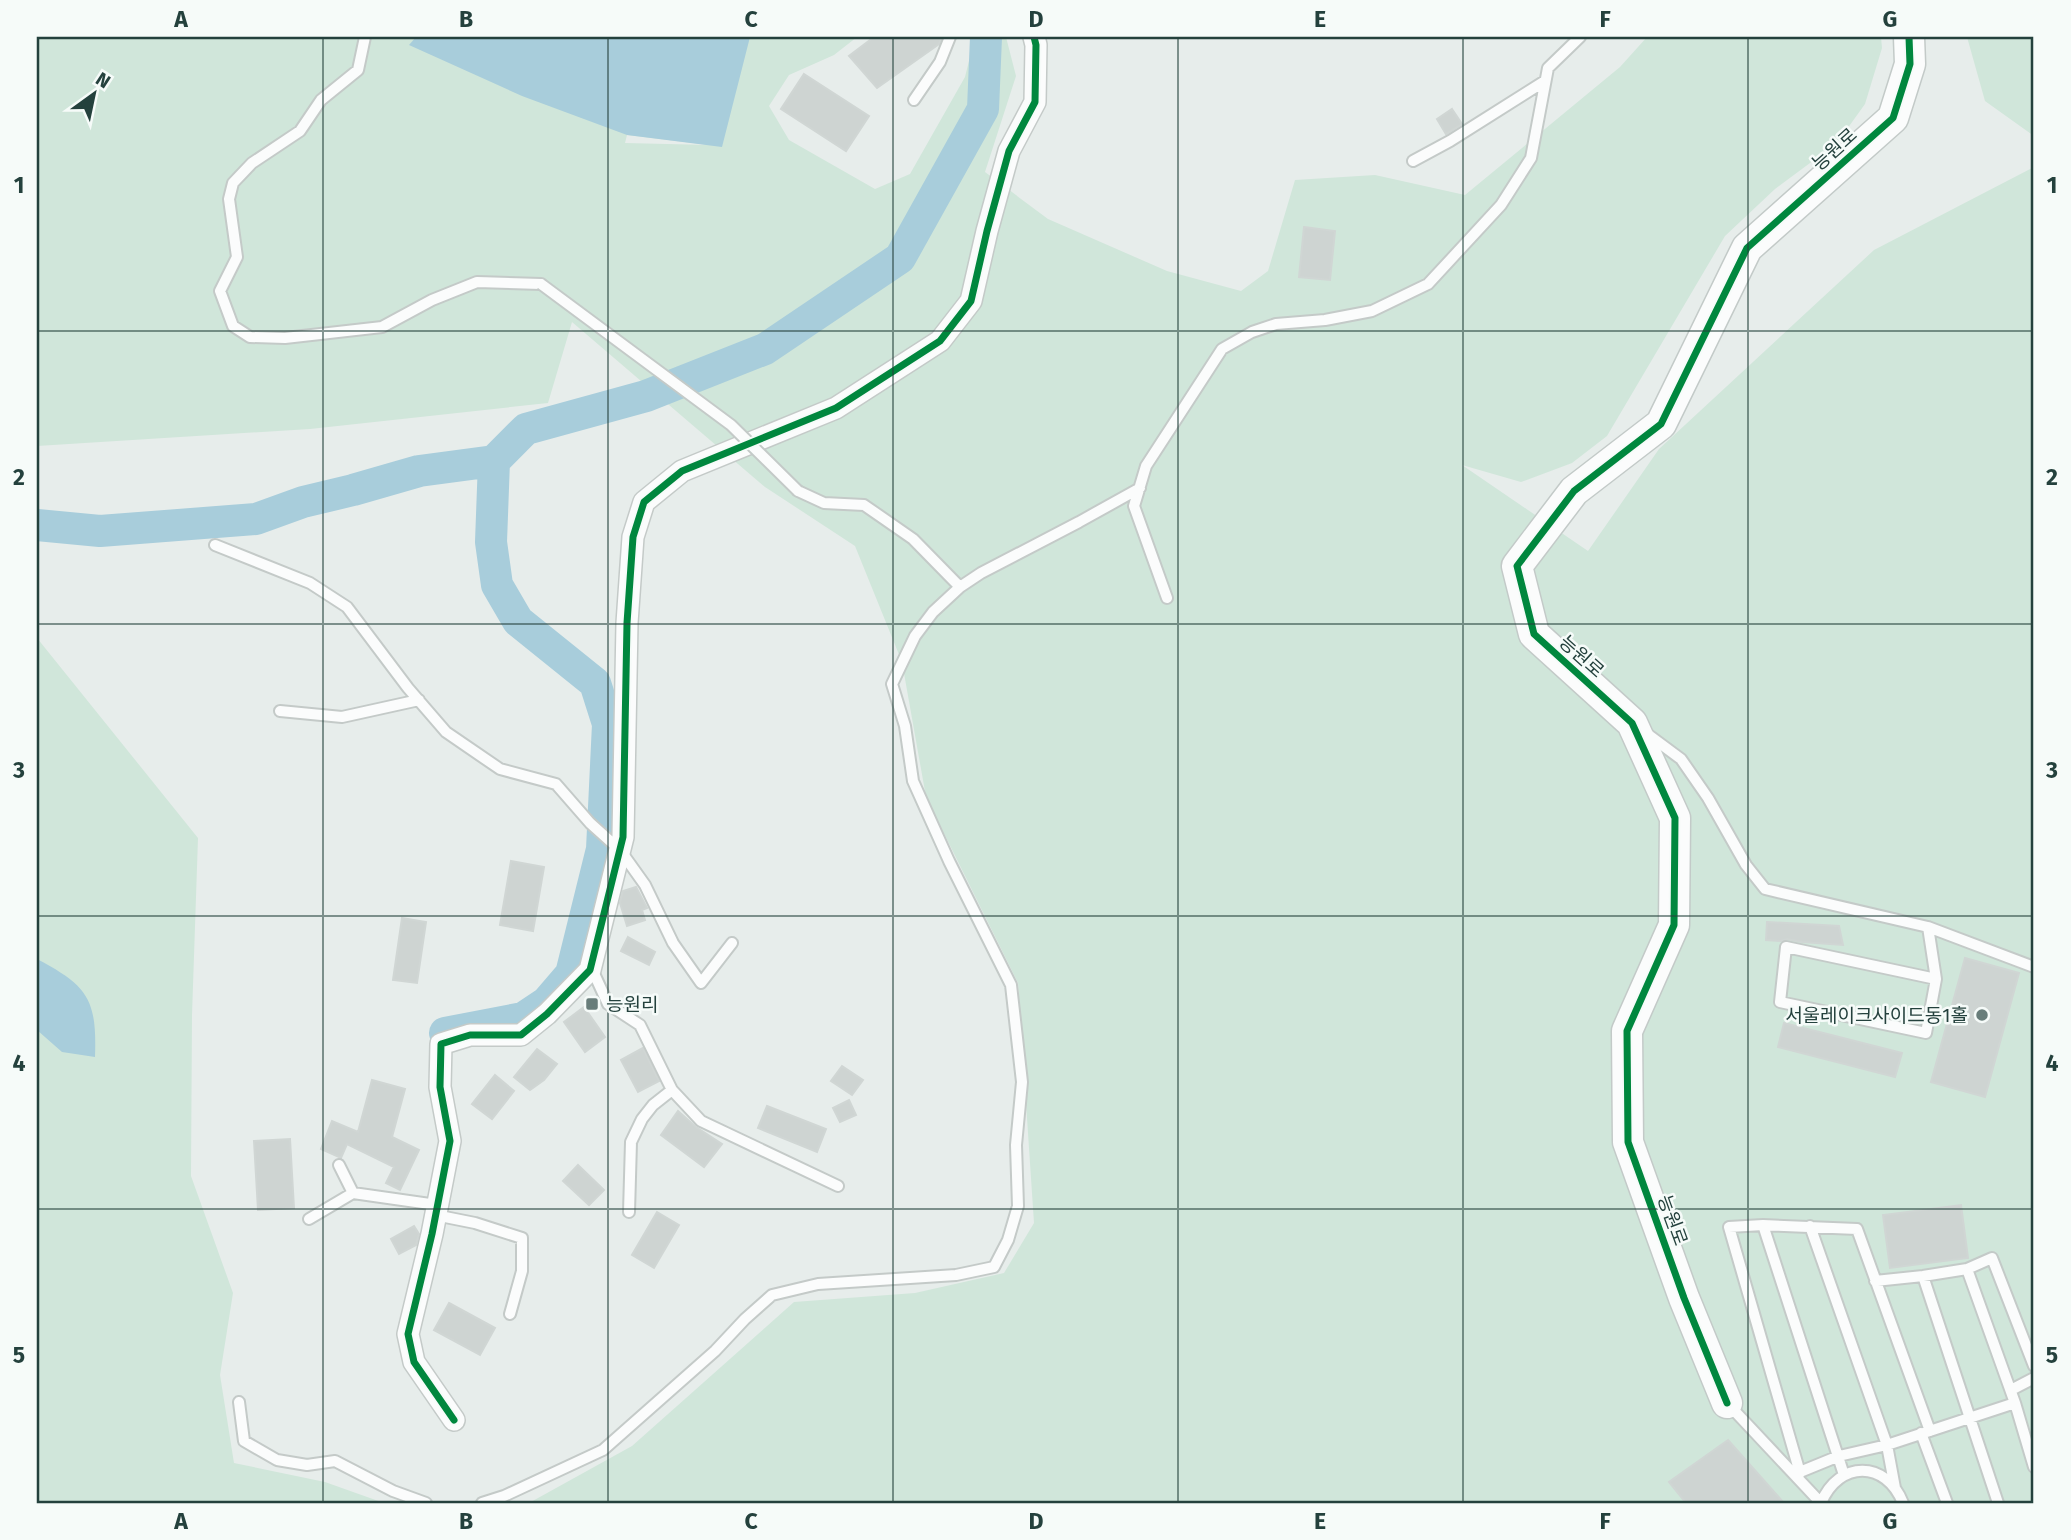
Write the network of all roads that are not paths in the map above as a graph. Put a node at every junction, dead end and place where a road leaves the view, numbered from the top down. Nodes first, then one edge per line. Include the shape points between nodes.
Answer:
1 (365, 37) edge
2 (950, 37) edge
3 (1034, 37) edge
4 (1580, 37) edge
5 (1909, 37) edge
6 (1545, 81) junction
7 (914, 100) dead end
8 (1413, 161) dead end
9 (1140, 488) junction
10 (215, 545) dead end
11 (960, 587) junction
12 (1167, 598) dead end
13 (419, 700) junction
14 (280, 711) dead end
15 (1632, 723) junction
16 (620, 850) junction
17 (1928, 928) junction
18 (732, 943) dead end
19 (591, 967) junction
20 (2034, 967) edge
21 (1936, 979) junction
22 (672, 1090) junction
23 (339, 1165) dead end
24 (838, 1186) dead end
25 (354, 1193) junction
26 (436, 1210) junction
27 (629, 1212) dead end
28 (309, 1219) dead end
29 (1762, 1225) junction
30 (1810, 1226) junction
31 (1967, 1269) junction
32 (1923, 1276) junction
33 (1875, 1281) junction
34 (510, 1314) dead end
35 (2034, 1366) edge
36 (2034, 1378) edge
37 (2011, 1390) junction
38 (239, 1402) dead end
39 (1727, 1402) joint
40 (2015, 1403) junction
41 (1970, 1418) junction
42 (454, 1420) dead end
43 (1926, 1432) junction
44 (1886, 1445) junction
45 (1839, 1456) junction
46 (2034, 1467) edge
47 (1797, 1474) junction
48 (1844, 1475) junction
49 (1895, 1488) junction
50 (426, 1503) edge
51 (482, 1503) edge
52 (1821, 1503) edge
53 (1903, 1503) edge
54 (1947, 1503) edge
55 (1998, 1503) edge

1 - 11 lane, bridge via 358,70 321,100 300,131 252,163 233,183 229,199 237,257 220,291 233,326 250,337 342,333 382,327 477,282 541,284 731,425 798,491 824,503 864,505 913,539
2 - 7 lane via 940,62
3 - 16 street via 1035,102 1009,151 971,301 940,341 836,408 682,471 644,502 633,537 627,623
4 - 6 lane via 1548,68
5 - 15 street, 능원로 via 1910,64 1893,118 1747,248 1661,424 1574,491 1517,566 1534,634
6 - 8 lane
6 - 9 lane via 1531,158 1501,205 1428,284 1372,312 1276,324 1222,349 1146,466
9 - 11 lane
9 - 12 lane via 1135,506
10 - 13 lane via 310,583 347,607
11 - 51 lane via 915,636 892,684 905,726 912,781 1011,985 1022,1082 1016,1145 1018,1206 994,1267 956,1275 818,1284 772,1296 603,1450
13 - 14 lane via 342,717
13 - 16 lane via 446,732 500,769 556,784
15 - 17 lane via 1681,759 1765,889
15 - 39 street, 능원로 via 1675,818 1674,925 1627,1031 1628,1142
16 - 18 lane via 701,983
16 - 19 street
17 - 20 lane
17 - 21 lane
19 - 22 lane via 608,1004 640,1025
19 - 26 street via 521,1035 470,1035 442,1044 440,1087 450,1141
21 - 21 lane via 1786,947 1780,1002 1926,1033
22 - 24 lane via 701,1121
22 - 27 lane via 653,1105 631,1142
23 - 25 lane
25 - 26 lane
25 - 28 lane
26 - 34 lane via 522,1238 523,1271
26 - 42 street via 408,1334 414,1362
29 - 30 lane
29 - 45 lane
29 - 47 lane via 1729,1227
30 - 33 lane via 1857,1228
30 - 44 lane
31 - 32 lane
31 - 35 lane via 1992,1258
31 - 37 lane
32 - 33 lane
32 - 41 lane
33 - 43 lane
36 - 37 lane
37 - 40 lane
38 - 50 lane via 244,1441 277,1460 307,1465 335,1461
39 - 47 lane
40 - 41 lane
40 - 46 lane
41 - 43 lane
41 - 55 lane
43 - 44 lane
43 - 54 lane
44 - 45 lane
44 - 49 lane
45 - 47 lane
45 - 48 lane
47 - 52 lane
48 - 49 lane via 1877,1473
48 - 52 lane via 1836,1479
49 - 53 lane

